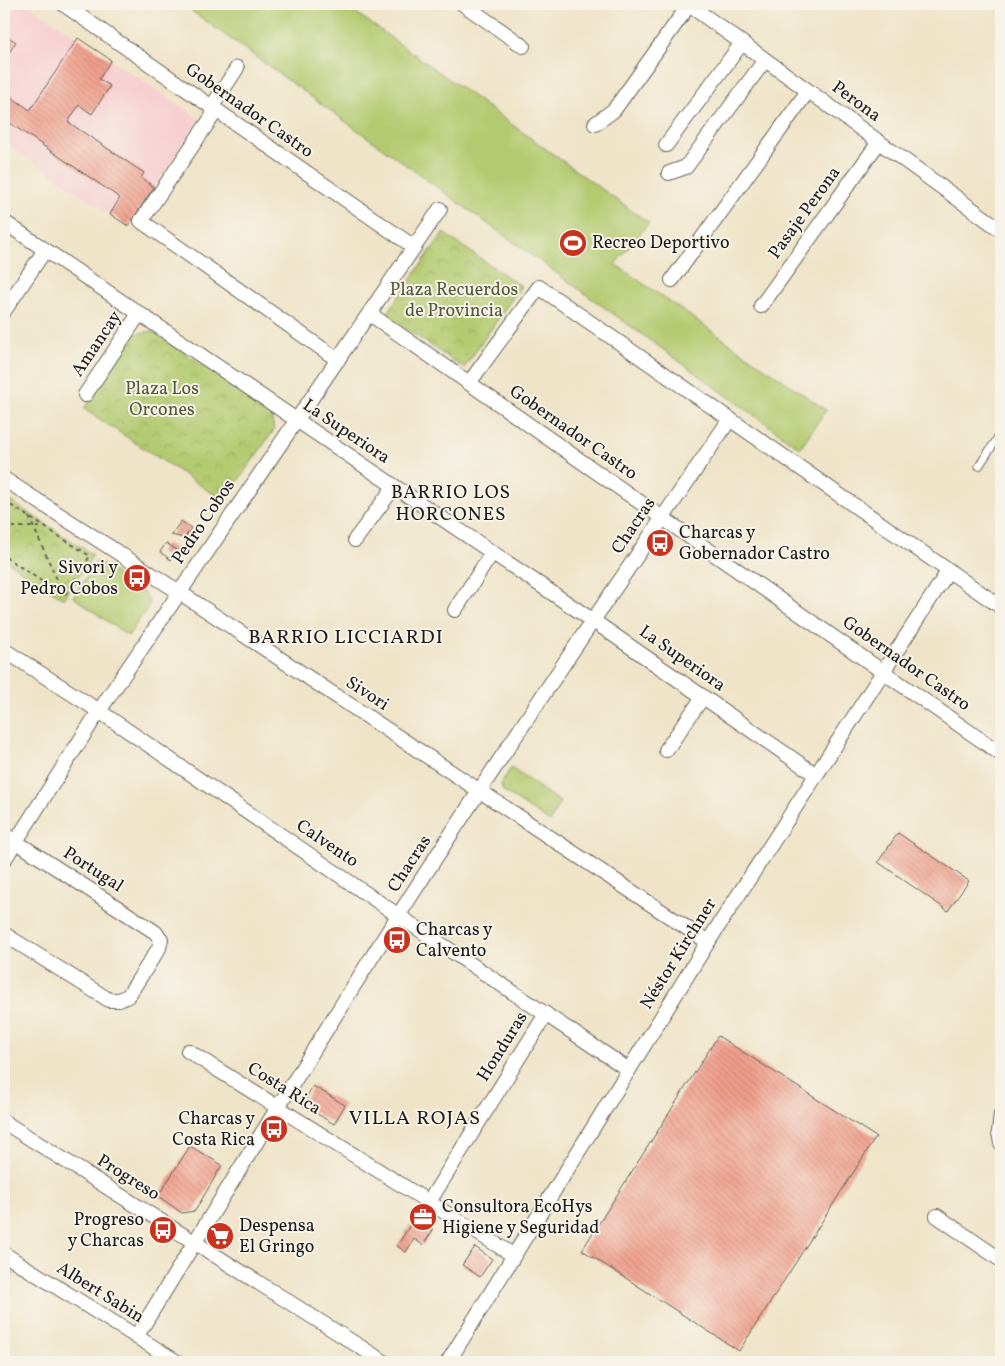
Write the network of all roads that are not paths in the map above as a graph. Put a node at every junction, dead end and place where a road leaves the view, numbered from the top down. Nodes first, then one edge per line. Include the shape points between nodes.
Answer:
1 (63, 4) edge
2 (463, 4) edge
3 (689, 4) edge
4 (742, 43) junction
5 (523, 46) dead end
6 (765, 60) junction
7 (237, 68) dead end
8 (808, 90) junction
9 (213, 109) junction
10 (595, 124) dead end
11 (879, 142) junction
12 (666, 146) dead end
13 (669, 173) dead end
14 (440, 209) dead end
15 (4, 222) edge
16 (1001, 230) edge
17 (414, 247) junction
18 (45, 250) junction
19 (672, 280) dead end
20 (761, 306) dead end
21 (4, 311) edge
22 (140, 314) junction
23 (370, 314) junction
24 (338, 360) junction
25 (469, 383) junction
26 (85, 395) dead end
27 (730, 420) junction
28 (296, 421) junction
29 (1001, 433) edge
30 (979, 466) dead end
31 (4, 479) edge
32 (394, 487) junction
33 (662, 517) junction
34 (355, 540) dead end
35 (492, 553) junction
36 (949, 570) junction
37 (179, 592) junction
38 (1001, 607) edge
39 (455, 610) dead end
40 (592, 620) junction
41 (4, 650) edge
42 (884, 671) junction
43 (703, 697) junction
44 (99, 711) junction
45 (666, 750) dead end
46 (1001, 754) edge
47 (816, 775) junction
48 (479, 791) junction
49 (4, 834) edge
50 (16, 841) junction
51 (4, 860) edge
52 (399, 916) junction
53 (4, 934) edge
54 (708, 942) junction
55 (546, 1014) junction
56 (188, 1051) dead end
57 (630, 1070) junction
58 (277, 1107) junction
59 (1001, 1114) edge
60 (4, 1122) edge
61 (1001, 1143) edge
62 (429, 1202) junction
63 (937, 1216) dead end
64 (195, 1242) junction
65 (4, 1254) edge
66 (513, 1255) junction
67 (1001, 1260) edge
68 (136, 1337) junction
69 (177, 1362) edge
70 (384, 1362) edge
71 (448, 1362) edge

1 - 9 street, Gobernador Castro
2 - 5 street
3 - 4 street, Perona
3 - 10 street via 614,110
4 - 6 street, Perona
4 - 12 street
6 - 8 street, Perona
6 - 13 street via 686,167
7 - 9 street
8 - 11 street, Perona
8 - 19 street
9 - 17 street, Gobernador Castro
9 - 24 street via 141,221
11 - 16 street, Perona
11 - 20 street, Pasaje Perona
14 - 17 street, Pedro Cobos
15 - 18 street, La Superiora
17 - 23 street, Pedro Cobos
18 - 21 street
18 - 22 street, La Superiora
22 - 26 street, Amancay
22 - 28 street, La Superiora
23 - 24 street, Pedro Cobos
23 - 25 street, Gobernador Castro
24 - 28 street, Pedro Cobos
25 - 27 street via 539,287
25 - 33 street, Gobernador Castro
27 - 33 street, Chacras
27 - 36 street
28 - 32 street, La Superiora
28 - 37 street, Pedro Cobos
29 - 30 lane
31 - 37 street, Sivori
32 - 34 street
32 - 35 street, La Superiora
33 - 40 street, Chacras
33 - 42 street, Gobernador Castro
35 - 39 street
35 - 40 street, La Superiora
36 - 38 street
36 - 42 street, Néstor Kirchner
37 - 44 street, Pedro Cobos
37 - 48 street, Sivori
40 - 43 street, La Superiora
40 - 48 street, Chacras
41 - 44 street, Calvento
42 - 46 street, Gobernador Castro
42 - 47 street, Néstor Kirchner
43 - 45 street
43 - 47 street, La Superiora
44 - 50 street, Pedro Cobos
44 - 52 street, Calvento
47 - 54 street, Néstor Kirchner
48 - 52 street, Chacras
48 - 54 street, Sivori
49 - 50 street, Portugal
50 - 51 street, Pedro Cobos
50 - 53 street, Portugal via 161,939 159,948 128,996 109,1000
52 - 55 street, Calvento
52 - 58 street, Chacras
54 - 57 street, Néstor Kirchner
55 - 57 street, Calvento
55 - 62 street, Honduras
56 - 58 street, Costa Rica
57 - 66 street, Néstor Kirchner
58 - 62 street, Costa Rica
58 - 64 street, Chacras
59 - 61 street
60 - 64 street, Progreso
62 - 66 street, Costa Rica
63 - 67 street
64 - 68 street, Chacras
64 - 70 street, Progreso
65 - 68 street, Albert Sabin
66 - 71 street, Néstor Kirchner
68 - 69 street, Albert Sabin

